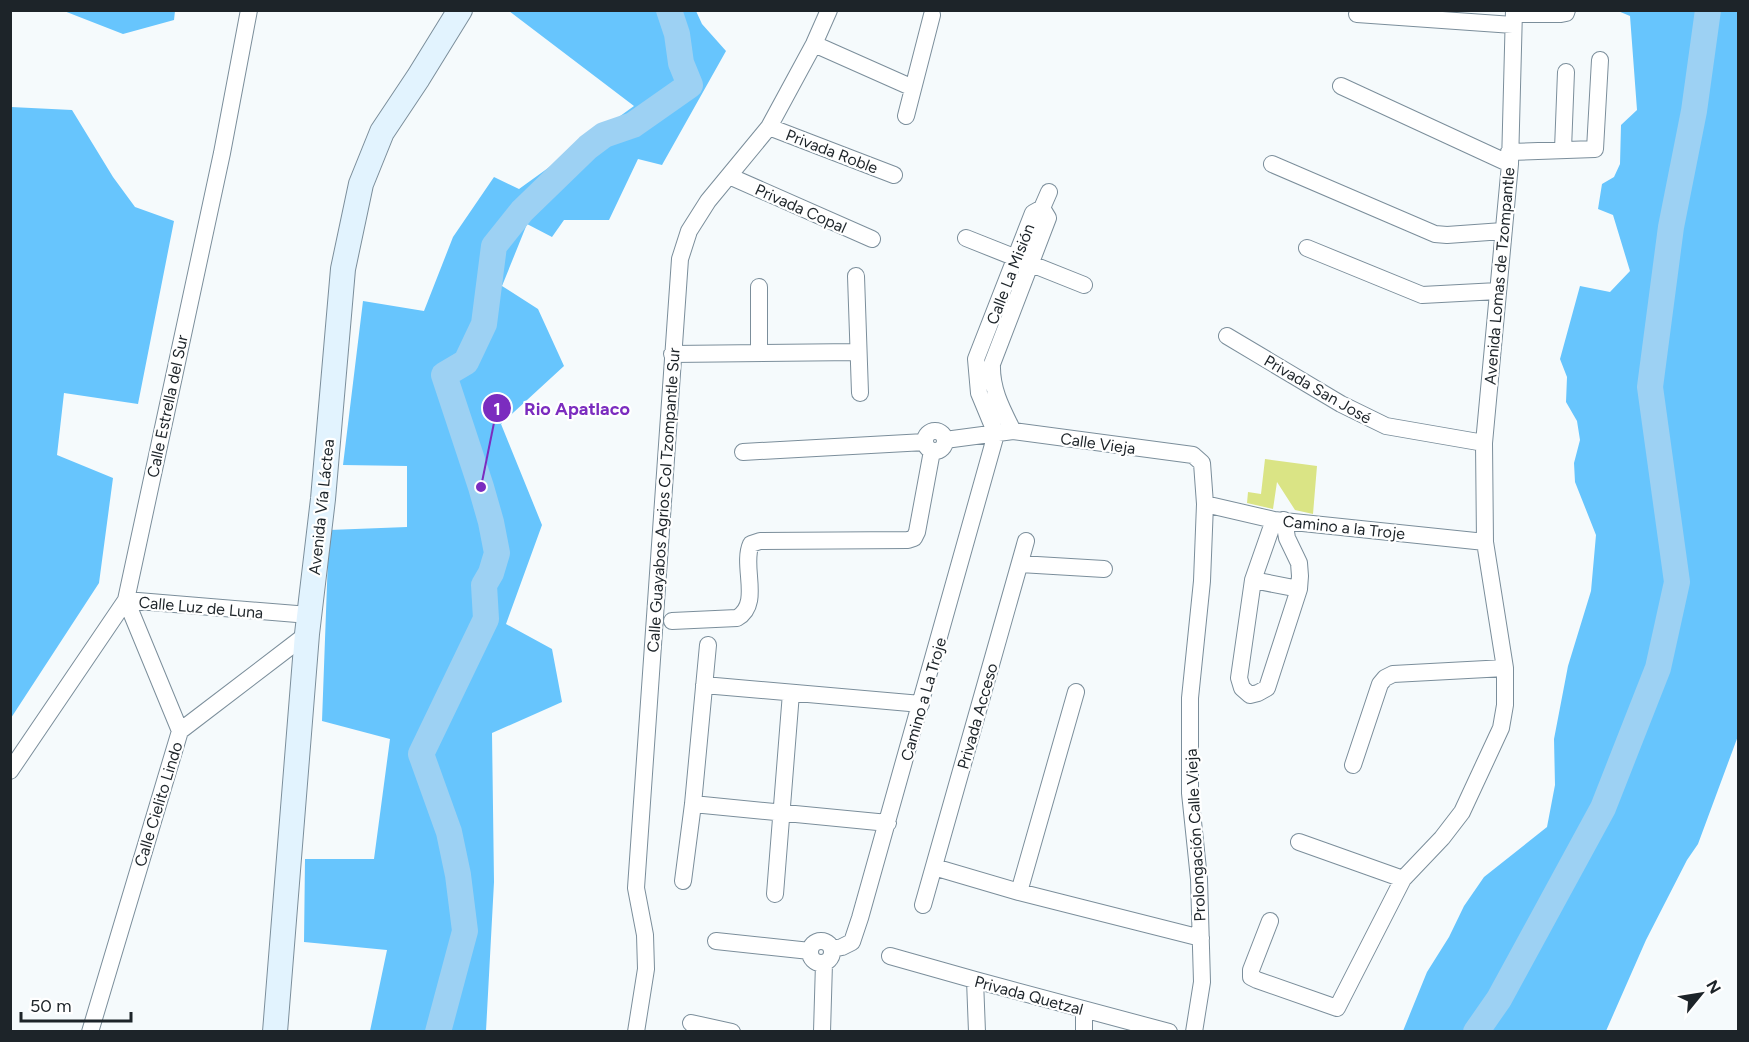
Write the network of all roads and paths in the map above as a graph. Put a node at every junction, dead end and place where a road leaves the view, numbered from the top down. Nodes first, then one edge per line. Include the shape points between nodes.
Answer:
1 (249, 10) edge
2 (460, 10) edge
3 (829, 10) edge
4 (1567, 10) edge
5 (1357, 14) dead end
6 (932, 15) dead end
7 (1514, 17) edge
8 (814, 44) junction
9 (1600, 60) dead end
10 (1566, 72) dead end
11 (1341, 86) dead end
12 (914, 88) junction
13 (906, 116) dead end
14 (769, 128) junction
15 (1563, 149) junction
16 (1510, 158) junction
17 (1272, 164) dead end
18 (894, 175) dead end
19 (729, 176) junction
20 (1049, 192) dead end
21 (1503, 231) junction
22 (966, 238) dead end
23 (872, 239) dead end
24 (1307, 248) dead end
25 (1024, 261) junction
26 (856, 276) dead end
27 (1084, 285) dead end
28 (759, 287) dead end
29 (1498, 291) junction
30 (1227, 336) dead end
31 (759, 352) junction
32 (858, 352) junction
33 (672, 354) junction
34 (984, 380) junction
35 (860, 393) dead end
36 (1013, 431) junction
37 (996, 434) junction
38 (1484, 443) junction
39 (934, 444) junction
40 (743, 452) dead end
41 (1199, 459) joint
42 (1205, 504) junction
43 (1279, 520) junction
44 (1026, 541) dead end
45 (1485, 542) junction
46 (1020, 564) junction
47 (1104, 570) dead end
48 (1253, 580) junction
49 (1299, 589) junction
50 (126, 600) junction
51 (672, 621) dead end
52 (308, 625) junction
53 (708, 645) dead end
54 (1505, 668) junction
55 (704, 685) junction
56 (1076, 692) dead end
57 (791, 693) junction
58 (921, 704) junction
59 (180, 731) junction
60 (1353, 765) dead end
61 (10, 771) edge
62 (693, 804) junction
63 (781, 812) junction
64 (888, 823) junction
65 (1299, 842) dead end
66 (934, 867) junction
67 (1403, 879) junction
68 (683, 881) dead end
69 (1019, 892) junction
70 (775, 894) dead end
71 (923, 905) dead end
72 (1270, 921) dead end
73 (1201, 938) junction
74 (716, 941) dead end
75 (828, 956) junction
76 (890, 956) dead end
77 (975, 980) junction
78 (1084, 1010) junction
79 (690, 1023) dead end
80 (90, 1032) edge
81 (275, 1032) edge
82 (636, 1032) edge
83 (732, 1032) edge
84 (822, 1032) edge
85 (977, 1032) edge
86 (1084, 1032) edge
87 (1169, 1032) edge
88 (1194, 1032) edge

1 - 50 street, Calle Estrella del Sur
2 - 52 street, Avenida Vía Láctea via 382,132 361,184 343,269
3 - 8 street, Calle Guayabos Agrios Col Tzompantle Sur
4 - 7 street via 1561,14
5 - 7 street
6 - 12 street
7 - 16 street, Avenida Lomas de Tzompantle
8 - 12 street
8 - 14 street, Calle Guayabos Agrios Col Tzompantle Sur
9 - 15 street via 1595,149
10 - 15 street
11 - 16 street
12 - 13 street
14 - 18 street, Privada Roble
14 - 19 street, Calle Guayabos Agrios Col Tzompantle Sur
15 - 16 street
16 - 21 street, Avenida Lomas de Tzompantle
17 - 21 street via 1435,234
19 - 23 street, Privada Copal
19 - 33 street, Calle Guayabos Agrios Col Tzompantle Sur via 689,231 680,259
20 - 25 street, Calle La Misión via 1042,208 1048,218
21 - 29 street, Avenida Lomas de Tzompantle
22 - 25 street
24 - 29 street via 1422,295
25 - 27 street
25 - 34 street, Calle La Misión
26 - 32 street
28 - 31 street
29 - 38 street, Avenida Lomas de Tzompantle
30 - 38 street, Privada San José via 1341,404 1386,426
31 - 32 street
31 - 33 street
32 - 35 street
33 - 82 street, Calle Guayabos Agrios Col Tzompantle Sur via 636,888 645,935 646,969
34 - 36 street, Calle La Misión
34 - 37 street, Calle La Misión via 979,393
36 - 37 street, Calle Vieja
36 - 41 street, Calle Vieja via 1193,455
37 - 39 street, Calle Vieja
37 - 58 street, Camino a La Troje
38 - 45 street, Avenida Lomas de Tzompantle
39 - 40 street, Calle Vieja
39 - 51 street via 914,538 751,544 747,552 749,605 745,614 737,618
41 - 42 street, Prolongación Calle Vieja
42 - 43 street, Camino a la Troje
42 - 73 street, Prolongación Calle Vieja via 1190,698 1190,793
43 - 45 street, Camino a la Troje
43 - 48 street
43 - 49 street via 1299,563
44 - 46 street, Privada Acceso
45 - 54 street, Avenida Lomas de Tzompantle
46 - 47 street
46 - 66 street, Privada Acceso
48 - 49 street
48 - 49 street via 1239,678 1242,688 1251,694 1267,688
50 - 52 street, Calle Luz de Luna
50 - 59 street, Calle Luz de Luna
50 - 61 street, Calle Estrella del Sur
52 - 59 street, Calle Cielito Lindo
52 - 81 street, Avenida Vía Láctea
53 - 55 street
54 - 60 street via 1393,674 1385,678
54 - 67 street, Avenida Lomas de Tzompantle via 1501,728 1462,812
55 - 57 street
55 - 62 street
56 - 69 street
57 - 58 street
57 - 63 street
58 - 64 street, Camino a La Troje
59 - 80 street, Calle Cielito Lindo
62 - 63 street
62 - 68 street
63 - 64 street
63 - 70 street
64 - 75 street, Camino a La Troje via 852,942
65 - 67 street
66 - 69 street
66 - 71 street, Privada Acceso
67 - 72 street, Avenida Lomas de Tzompantle via 1337,1008 1251,976
69 - 73 street
73 - 88 street, Prolongación Calle Vieja via 1202,982
74 - 75 street via 810,951 817,962
75 - 84 street
76 - 77 street, Privada Quetzal
77 - 78 street, Privada Quetzal
77 - 85 street
78 - 86 street
78 - 87 street, Privada Quetzal
79 - 83 street

